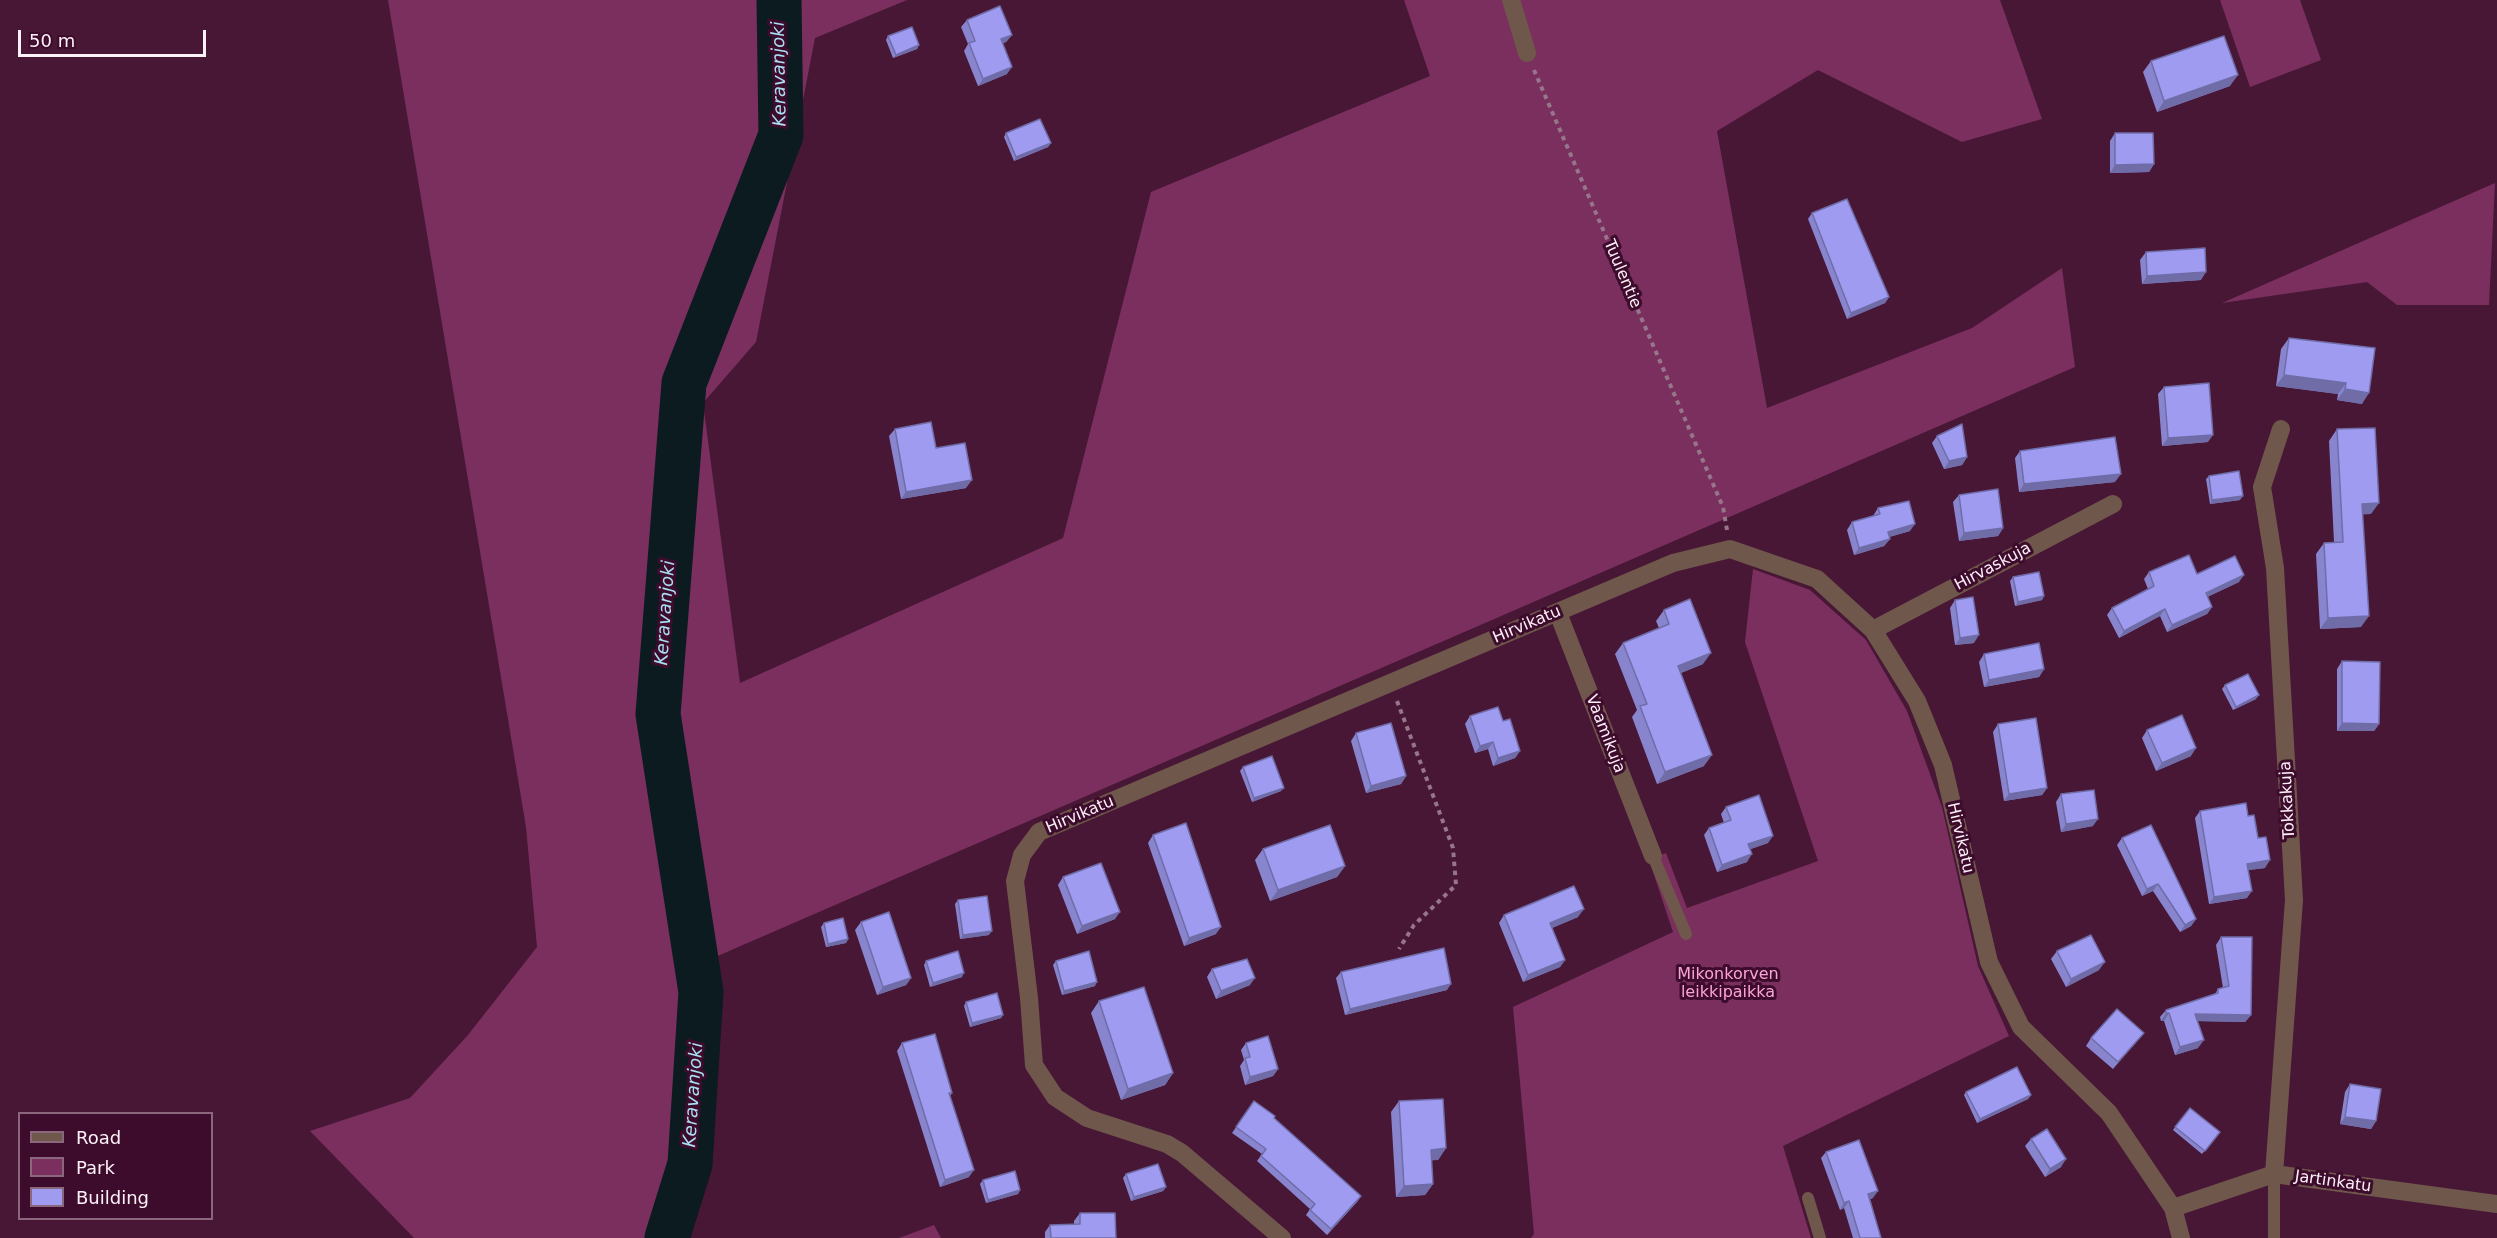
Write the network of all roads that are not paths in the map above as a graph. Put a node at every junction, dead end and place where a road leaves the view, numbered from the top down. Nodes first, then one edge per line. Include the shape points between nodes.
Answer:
1 (1511, 0) edge
2 (1527, 53) road end
3 (2281, 429) dead end
4 (2113, 504) dead end
5 (1558, 613) junction
6 (1873, 630) junction
7 (1653, 856) joint
8 (1686, 934) dead end
9 (2274, 1174) junction
10 (1808, 1198) dead end
11 (2497, 1204) edge
12 (2173, 1208) junction
13 (1282, 1238) edge
14 (1821, 1238) edge
15 (2181, 1238) edge
16 (2274, 1238) edge

1 - 2 street
3 - 9 street, Tokkakuja via 2262,488 2275,568 2294,900
4 - 6 street, Hirvaskuja
5 - 6 street, Hirvikatu via 1673,563 1730,549 1817,579
5 - 7 street, Vaamikuja
5 - 13 street, Hirvikatu via 1039,832 1022,855 1015,881 1034,1065 1055,1097 1087,1118 1167,1144 1182,1153
6 - 12 street, Hirvikatu via 1917,701 1943,765 1989,962 2021,1027 2109,1113
7 - 8 lane
9 - 11 street, Jartinkatu
9 - 12 street, Jartinkatu
9 - 16 lane
10 - 14 lane
12 - 15 street, Hirvikatu

